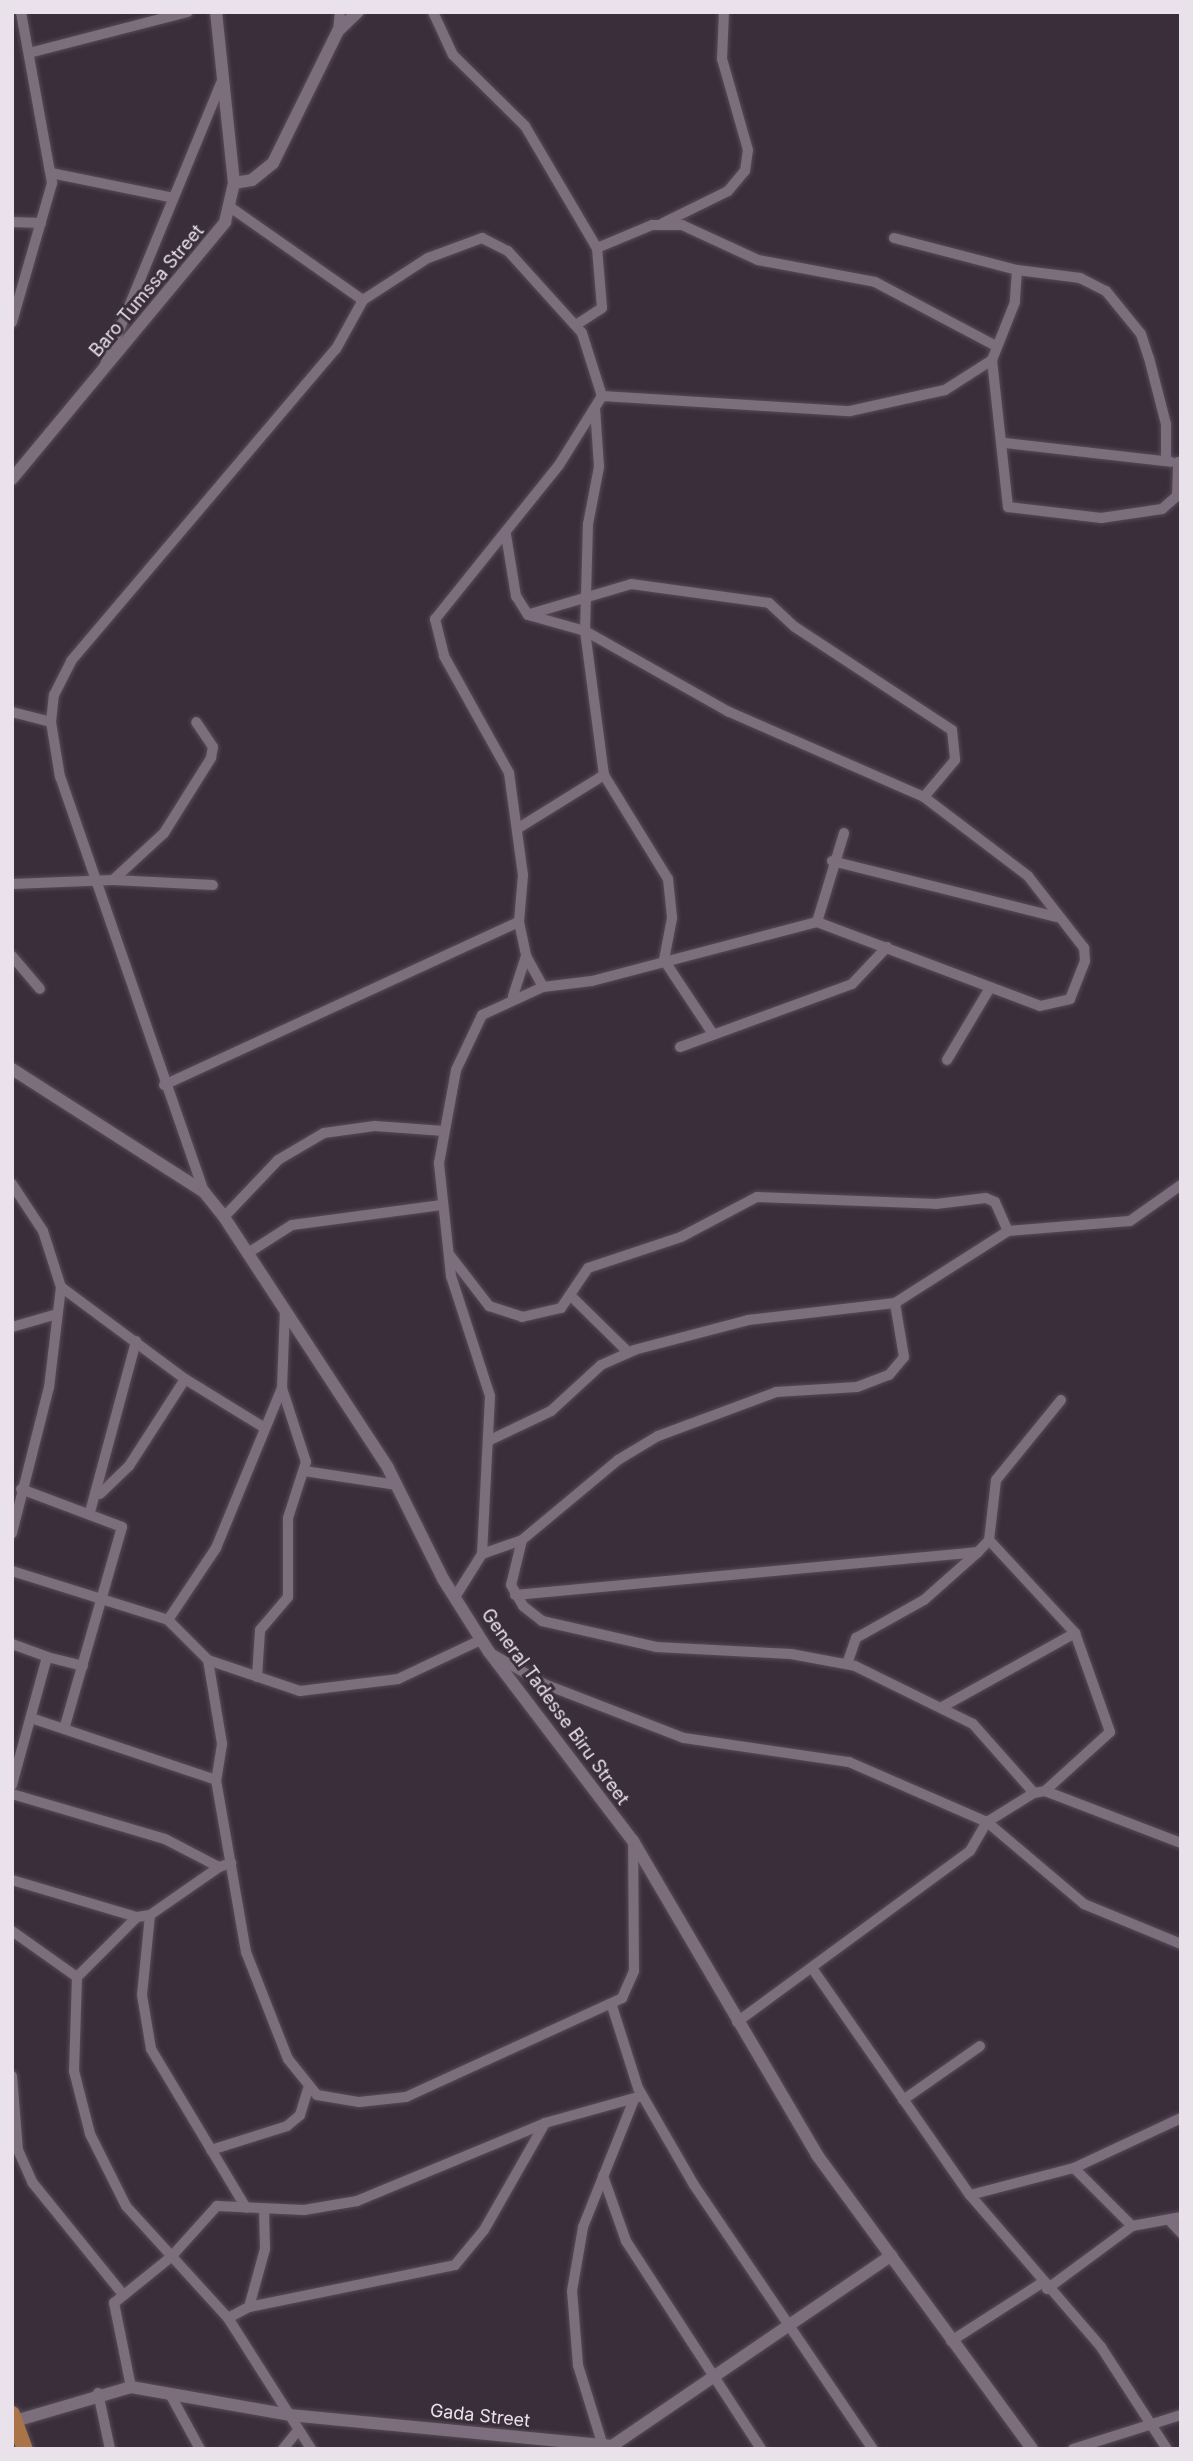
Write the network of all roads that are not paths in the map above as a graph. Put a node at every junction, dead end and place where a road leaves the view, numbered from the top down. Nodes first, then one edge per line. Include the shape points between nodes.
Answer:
1 (22, 12) edge
2 (188, 12) edge
3 (216, 12) edge
4 (340, 12) edge
5 (358, 12) edge
6 (433, 12) edge
7 (724, 12) edge
8 (146, 17) edge
9 (338, 31) junction
10 (29, 53) junction
11 (222, 80) junction
12 (51, 173) junction
13 (234, 183) junction
14 (169, 197) junction
15 (230, 207) junction
16 (12, 222) edge
17 (41, 223) junction
18 (663, 223) junction
19 (894, 238) dead end
20 (597, 248) junction
21 (1017, 270) junction
22 (363, 300) junction
23 (12, 322) edge
24 (576, 325) junction
25 (994, 345) junction
26 (992, 360) junction
27 (103, 369) junction
28 (602, 396) junction
29 (595, 408) junction
30 (1005, 443) junction
31 (1166, 461) junction
32 (1180, 462) edge
33 (12, 479) edge
34 (506, 535) junction
35 (590, 592) junction
36 (528, 615) junction
37 (585, 631) junction
38 (12, 712) edge
39 (51, 722) junction
40 (196, 722) dead end
41 (604, 775) junction
42 (924, 797) junction
43 (520, 827) junction
44 (844, 833) dead end
45 (832, 861) junction
46 (113, 880) junction
47 (12, 884) edge
48 (96, 884) junction
49 (213, 885) dead end
50 (1056, 917) junction
51 (519, 922) junction
52 (817, 922) junction
53 (887, 947) junction
54 (12, 956) edge
55 (526, 956) junction
56 (664, 960) junction
57 (543, 987) junction
58 (990, 988) junction
59 (40, 989) dead end
60 (513, 996) junction
61 (713, 1034) junction
62 (680, 1047) dead end
63 (947, 1060) dead end
64 (12, 1069) edge
65 (164, 1085) junction
66 (444, 1131) junction
67 (12, 1184) edge
68 (1181, 1185) edge
69 (204, 1192) junction
70 (442, 1205) junction
71 (224, 1217) junction
72 (1008, 1231) junction
73 (248, 1253) junction
74 (449, 1254) junction
75 (61, 1287) junction
76 (572, 1297) junction
77 (895, 1303) junction
78 (285, 1307) junction
79 (57, 1314) junction
80 (12, 1327) edge
81 (136, 1341) junction
82 (628, 1352) junction
83 (185, 1379) junction
84 (282, 1388) junction
85 (1061, 1400) dead end
86 (264, 1427) junction
87 (488, 1441) junction
88 (304, 1471) junction
89 (397, 1485) junction
90 (21, 1489) junction
91 (100, 1494) junction
92 (90, 1512) junction
93 (12, 1533) edge
94 (989, 1540) junction
95 (522, 1541) junction
96 (978, 1552) junction
97 (482, 1554) junction
98 (12, 1571) edge
99 (515, 1595) junction
100 (455, 1597) junction
101 (104, 1598) junction
102 (168, 1620) junction
103 (1075, 1633) junction
104 (481, 1640) junction
105 (12, 1644) edge
106 (489, 1652) junction
107 (47, 1657) junction
108 (208, 1660) junction
109 (847, 1664) junction
110 (83, 1666) junction
111 (257, 1677) junction
112 (944, 1706) junction
113 (30, 1718) junction
114 (64, 1729) junction
115 (216, 1780) junction
116 (12, 1785) edge
117 (1045, 1791) junction
118 (1034, 1793) junction
119 (12, 1794) edge
120 (987, 1822) junction
121 (633, 1841) junction
122 (1181, 1843) edge
123 (231, 1863) junction
124 (219, 1867) junction
125 (12, 1880) edge
126 (150, 1915) junction
127 (137, 1917) junction
128 (12, 1931) edge
129 (1181, 1944) edge
130 (812, 1968) junction
131 (77, 1977) junction
132 (612, 2006) junction
133 (737, 2022) junction
134 (981, 2046) dead end
135 (12, 2076) edge
136 (309, 2089) junction
137 (638, 2099) junction
138 (902, 2100) junction
139 (1181, 2118) edge
140 (545, 2123) junction
141 (211, 2150) junction
142 (1074, 2168) junction
143 (603, 2176) junction
144 (970, 2195) junction
145 (246, 2208) junction
146 (264, 2209) junction
147 (1181, 2217) edge
148 (1169, 2220) junction
149 (1132, 2226) junction
150 (1181, 2233) edge
151 (891, 2256) junction
152 (171, 2257) junction
153 (1044, 2286) junction
154 (121, 2292) junction
155 (249, 2307) junction
156 (228, 2318) junction
157 (788, 2325) junction
158 (951, 2341) junction
159 (711, 2379) junction
160 (131, 2387) junction
161 (98, 2393) junction
162 (170, 2394) junction
163 (290, 2414) junction
164 (1181, 2415) edge
165 (13, 2417) edge
166 (1156, 2428) junction
167 (298, 2432) junction
168 (603, 2446) junction
169 (25, 2449) edge
170 (110, 2449) edge
171 (200, 2449) edge
172 (283, 2449) edge
173 (311, 2449) edge
174 (761, 2449) edge
175 (873, 2449) edge
176 (1032, 2449) edge
177 (1073, 2449) edge
178 (1167, 2449) edge

1 - 10 street
2 - 8 street
3 - 11 street, Baro Tumssa Street
4 - 9 street
5 - 9 street
6 - 20 street via 453,55 525,127
7 - 18 street via 722,59 748,150 745,171 728,191
8 - 10 street
9 - 13 street via 273,163 252,180
10 - 12 street
11 - 13 street, Baro Tumssa Street
11 - 14 street
12 - 14 street
12 - 17 street
13 - 15 street, Baro Tumssa Street
14 - 27 street
15 - 22 street
15 - 27 street, Baro Tumssa Street via 210,247
16 - 17 street
17 - 23 street
18 - 20 street
18 - 25 street via 682,225 758,260 875,282
19 - 21 street
20 - 24 street via 602,308
21 - 25 street via 1010,318
21 - 31 street via 1080,278 1122,306 1141,334 1161,393
22 - 24 street via 428,258 482,238 508,251
22 - 39 street via 336,349 71,661 54,695
24 - 28 street
25 - 26 street
26 - 28 street via 970,378 923,397 850,411
26 - 30 street
27 - 33 street, Baro Tumssa Street
28 - 29 street
29 - 34 street
29 - 35 street
30 - 31 street
30 - 32 street via 1008,507 1089,517 1170,505
31 - 32 street
34 - 36 street via 516,596
34 - 43 street via 435,619 444,656 502,755
35 - 36 street
35 - 37 street
35 - 42 street via 631,584 769,603 795,627 952,730 955,760
36 - 37 street
37 - 41 street
37 - 42 street via 729,712
38 - 39 street
39 - 48 street via 60,777
40 - 46 street via 213,747 211,758 164,833
41 - 43 street
41 - 56 street via 668,879 672,918
42 - 50 street via 1028,876
43 - 51 street
44 - 45 street
45 - 50 street
45 - 52 street
46 - 48 street
46 - 49 street
47 - 48 street
48 - 65 street
50 - 58 street via 1084,948 1084,975 1070,999 1040,1006
51 - 55 street
51 - 65 street
52 - 53 street
52 - 56 street
53 - 58 street
53 - 61 street via 852,984
54 - 59 street
55 - 57 street
55 - 60 street
56 - 57 street via 578,985
56 - 61 street
57 - 60 street
58 - 63 street
60 - 66 street via 482,1015 466,1037
61 - 62 street
64 - 69 street, General Tadesse Biru Street
65 - 69 street
66 - 70 street
66 - 71 street via 375,1126 324,1133 278,1160
67 - 75 street via 43,1231
68 - 72 street via 1130,1221
69 - 71 street, General Tadesse Biru Street
70 - 73 street via 292,1225
70 - 74 street
71 - 73 street, General Tadesse Biru Street
72 - 76 street via 995,1202 986,1198 936,1204 757,1197 681,1237 588,1268
72 - 77 street
73 - 78 street, General Tadesse Biru Street
74 - 76 street via 474,1293 503,1314 546,1314
74 - 87 street via 488,1383
75 - 79 street
75 - 81 street
76 - 82 street
77 - 82 street via 722,1324
77 - 95 street via 904,1357 889,1374 857,1387 776,1392 659,1436 618,1460
78 - 84 street
78 - 89 street, General Tadesse Biru Street
79 - 80 street
79 - 90 street via 49,1388
81 - 83 street
81 - 91 street
82 - 87 street via 601,1365 551,1412
83 - 86 street
83 - 91 street via 129,1466
84 - 86 street
84 - 88 street via 305,1453
85 - 94 street via 996,1480
86 - 102 street via 216,1548
87 - 97 street
88 - 89 street
88 - 111 street via 288,1518 288,1597 260,1630
89 - 100 street, General Tadesse Biru Street
90 - 92 street
90 - 93 street
91 - 92 street
92 - 101 street via 122,1527
94 - 96 street
94 - 103 street
95 - 97 street
95 - 99 street
96 - 99 street
96 - 109 street via 924,1600 856,1639
97 - 100 street
98 - 101 street
99 - 109 street via 542,1621 637,1643
100 - 104 street, General Tadesse Biru Street
101 - 102 street
101 - 110 street
102 - 108 street
103 - 112 street
103 - 117 street via 1110,1732
104 - 106 street, General Tadesse Biru Street
104 - 111 street via 386,1682 317,1692
105 - 107 street
106 - 120 street via 544,1684 669,1733 849,1762
106 - 121 street, General Tadesse Biru Street
107 - 110 street
107 - 113 street
108 - 111 street
108 - 115 street via 222,1744
109 - 112 street
110 - 114 street
112 - 118 street via 994,1742
113 - 114 street
113 - 116 street
114 - 115 street
115 - 123 street
117 - 118 street
117 - 122 street
118 - 120 street
119 - 124 street via 165,1839
120 - 129 street via 1084,1904
120 - 130 street via 970,1851
121 - 132 street via 634,1971 629,1991
121 - 133 street, General Tadesse Biru Street
123 - 124 street
123 - 136 street via 258,1994
124 - 126 street
125 - 127 street
126 - 127 street
126 - 141 street via 145,2030 158,2066
127 - 131 street
128 - 131 street
130 - 133 street
130 - 138 street
131 - 152 street via 74,2071 90,2134 117,2193
132 - 136 street via 406,2097 343,2101
132 - 137 street
133 - 151 street, General Tadesse Biru Street via 817,2155
134 - 138 street
135 - 154 street via 18,2150 32,2182
136 - 141 street via 300,2115 287,2126
137 - 140 street
137 - 143 street
137 - 157 street
138 - 144 street
139 - 142 street
140 - 146 street via 356,2201
140 - 155 street via 484,2230 456,2265
141 - 145 street
142 - 144 street
142 - 149 street
143 - 159 street via 626,2241
143 - 168 street via 580,2240 572,2311 578,2365
144 - 153 street
145 - 146 street
145 - 152 street via 217,2206
146 - 155 street via 265,2249
147 - 148 street
148 - 149 street
148 - 150 street
149 - 153 street
151 - 157 street, Gada Street
151 - 158 street, General Tadesse Biru Street
152 - 154 street
152 - 156 street
153 - 158 street
153 - 166 street via 1101,2347
154 - 160 street via 111,2312
155 - 156 street
156 - 163 street
157 - 159 street, Gada Street
157 - 175 street
158 - 176 street, General Tadesse Biru Street
159 - 168 street, Gada Street via 625,2440
159 - 174 street
160 - 161 street, Gada Street
160 - 162 street, Gada Street
161 - 165 street, Gada Street
161 - 170 street
162 - 163 street, Gada Street
162 - 171 street
163 - 167 street
163 - 168 street, Gada Street
164 - 166 street
165 - 169 highway
166 - 177 street
166 - 178 street
167 - 172 street
167 - 173 street

